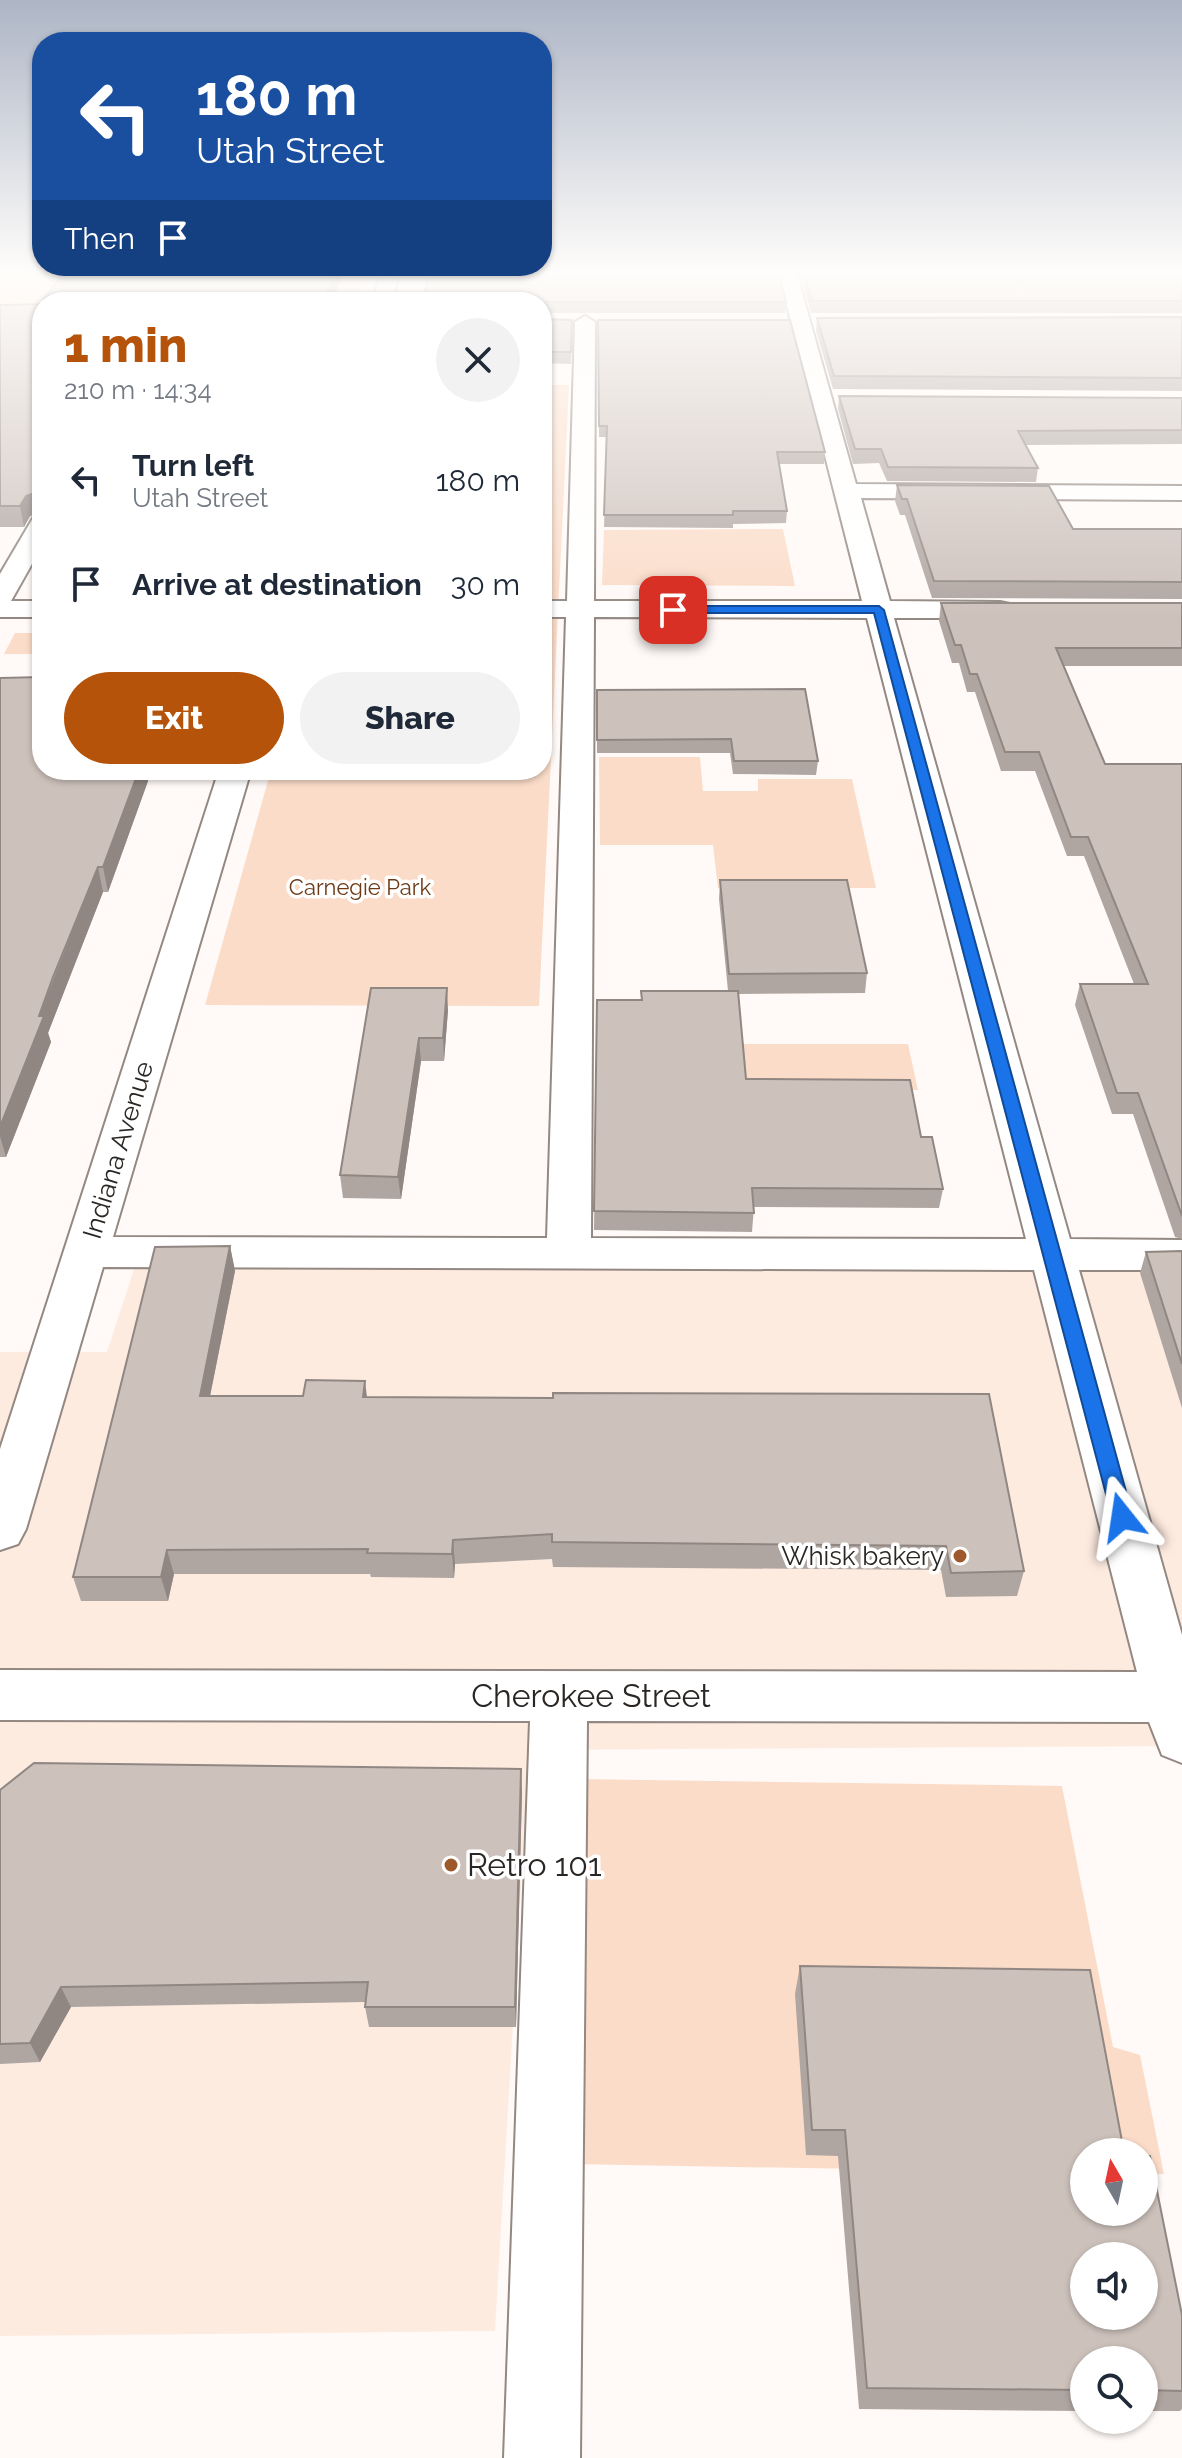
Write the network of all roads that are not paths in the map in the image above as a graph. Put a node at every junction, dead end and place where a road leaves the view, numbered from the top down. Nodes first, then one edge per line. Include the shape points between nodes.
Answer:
1 (584, 390) edge
2 (830, 390) edge
3 (847, 491) junction
4 (1182, 493) edge
5 (32, 541) edge
6 (0, 597) edge
7 (0, 609) edge
8 (32, 609) edge
9 (552, 609) edge
10 (579, 610) junction
11 (879, 610) junction
12 (1022, 610) edge
13 (232, 780) edge
14 (86, 1252) junction
15 (569, 1253) junction
16 (1052, 1255) junction
17 (1182, 1255) edge
18 (0, 1529) edge
19 (0, 1695) edge
20 (559, 1696) junction
21 (1178, 1711) edge
22 (542, 2458) edge

1 - 10 street
2 - 3 street
3 - 4 street
3 - 11 street
5 - 6 street
7 - 8 street
9 - 10 street
10 - 11 street
10 - 15 street
11 - 12 street
11 - 16 street
13 - 14 street, Indiana Avenue
14 - 15 street
14 - 18 street, Indiana Avenue
15 - 16 street
16 - 17 street
16 - 21 street
19 - 20 street, Cherokee Street
20 - 21 street, Cherokee Street
20 - 22 street

